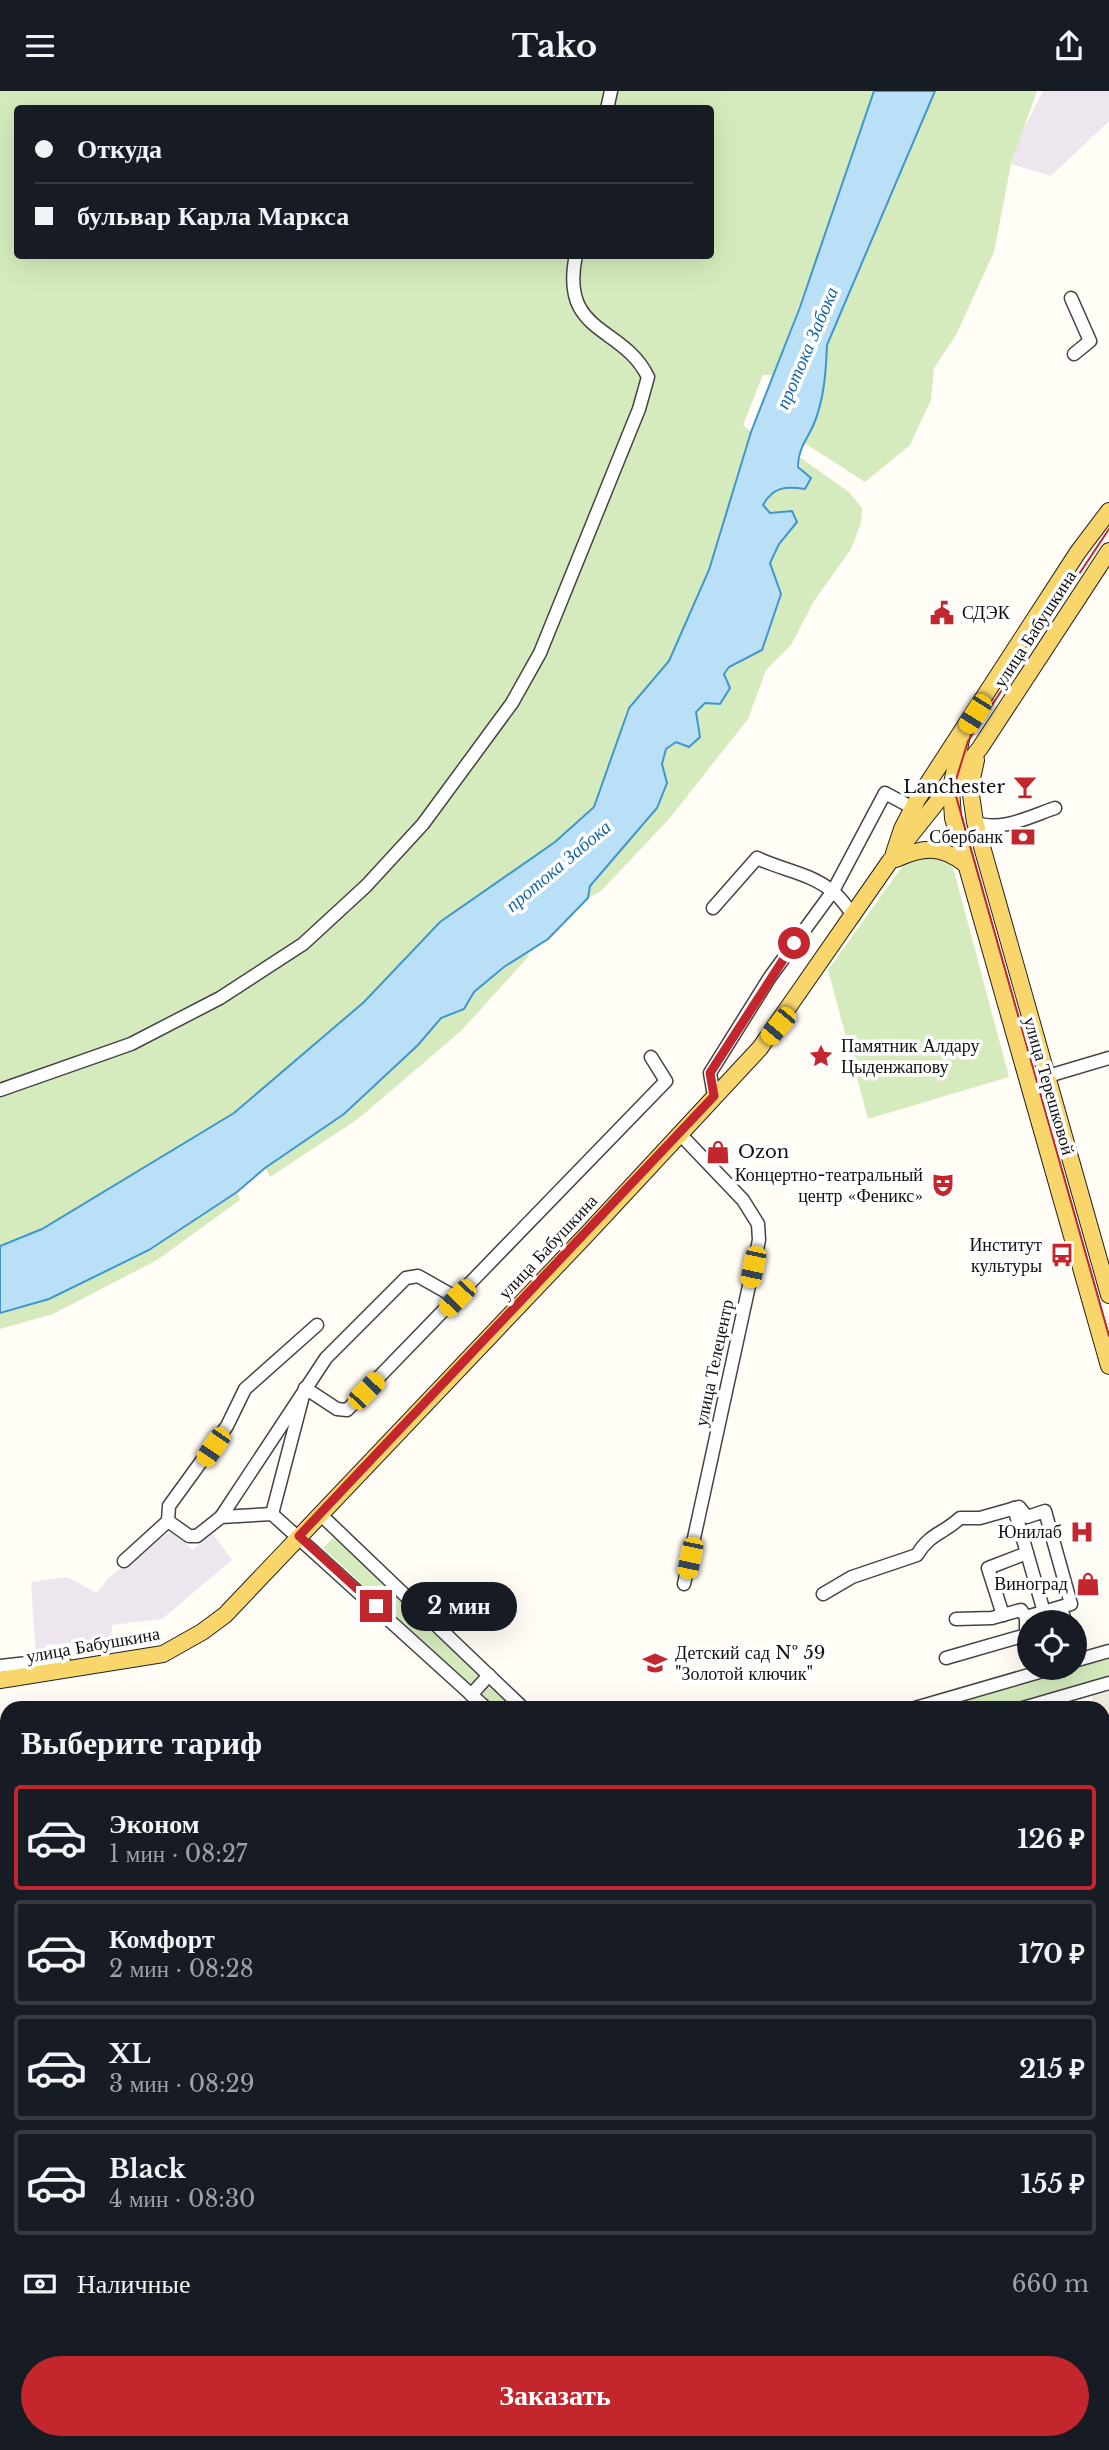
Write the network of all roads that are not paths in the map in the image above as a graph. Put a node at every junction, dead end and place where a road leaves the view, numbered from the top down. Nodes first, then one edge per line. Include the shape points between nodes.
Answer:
1 (575, 259) edge
2 (1070, 298) dead end
3 (1074, 355) dead end
4 (1109, 511) edge
5 (1109, 551) edge
6 (962, 735) junction
7 (980, 748) junction
8 (951, 788) junction
9 (913, 808) junction
10 (1055, 808) dead end
11 (931, 813) junction
12 (953, 818) junction
13 (976, 824) junction
14 (890, 862) junction
15 (965, 864) junction
16 (833, 891) junction
17 (713, 908) dead end
18 (854, 916) junction
19 (651, 1057) dead end
20 (1109, 1058) edge
21 (1046, 1076) junction
22 (1028, 1082) junction
23 (0, 1090) edge
24 (714, 1096) junction
25 (680, 1134) junction
26 (1109, 1295) edge
27 (457, 1298) junction
28 (317, 1325) dead end
29 (1109, 1366) edge
30 (305, 1388) junction
31 (272, 1514) junction
32 (320, 1514) junction
33 (1019, 1515) junction
34 (221, 1517) junction
35 (168, 1521) junction
36 (299, 1536) junction
37 (1027, 1553) junction
38 (124, 1561) dead end
39 (684, 1584) dead end
40 (823, 1594) dead end
41 (1061, 1607) junction
42 (1043, 1610) edge
43 (1051, 1610) edge
44 (1062, 1610) edge
45 (1017, 1611) edge
46 (1003, 1615) junction
47 (956, 1619) dead end
48 (1017, 1638) edge
49 (1109, 1651) edge
50 (1087, 1656) edge
51 (946, 1658) dead end
52 (0, 1666) edge
53 (67, 1670) junction
54 (489, 1675) junction
55 (0, 1680) edge
56 (1017, 1680) edge
57 (1109, 1683) edge
58 (471, 1695) junction
59 (478, 1701) edge
60 (516, 1701) edge
61 (955, 1701) edge
62 (1047, 1701) edge

1 - 23 street via 572,277 584,318 642,363 648,377 540,653 512,703 423,824 366,886 303,944 220,998 131,1044
2 - 3 street via 1090,341
4 - 6 main road, улица Бабушкина via 1077,552
5 - 7 main road, улица Бабушкина
6 - 8 main road
6 - 9 main road, улица Бабушкина
7 - 8 main road, улица Бабушкина
7 - 13 main road, улица Терешковой via 970,788
8 - 11 main road, улица Бабушкина
8 - 12 main road, улица Терешковой
9 - 11 main road
9 - 14 main road, улица Бабушкина
9 - 16 street via 885,793
10 - 13 street via 998,826
11 - 12 main road
11 - 14 main road, улица Бабушкина
12 - 13 main road
12 - 15 main road, улица Терешковой
13 - 21 main road, улица Терешковой
14 - 15 main road via 933,848
14 - 18 main road, улица Бабушкина
15 - 22 main road, улица Терешковой
16 - 17 street via 757,858
16 - 18 street
16 - 24 street via 770,977 710,1073
18 - 24 main road, улица Бабушкина via 778,1026
19 - 27 street via 666,1081
20 - 21 street
21 - 22 street
21 - 26 main road, улица Терешковой
22 - 29 main road, улица Терешковой
24 - 25 main road, улица Бабушкина
25 - 32 main road, улица Бабушкина
25 - 39 street, улица Телецентр via 743,1200 758,1224 759,1240
27 - 30 street via 347,1410 337,1409
27 - 30 street via 418,1276 406,1278 350,1331
28 - 35 street via 245,1389 227,1426 169,1506
30 - 31 street
30 - 34 street
31 - 34 street
31 - 36 street
32 - 36 main road, улица Бабушкина
32 - 54 street
33 - 37 street
33 - 40 street via 960,1518 926,1539 917,1555 852,1577
33 - 41 street via 1045,1511 1071,1604
34 - 35 street via 189,1537
35 - 38 street
36 - 53 main road, улица Бабушкина via 225,1615 177,1648
36 - 58 street
37 - 42 street
37 - 46 street via 988,1568
41 - 43 street
41 - 44 street
45 - 46 street
46 - 47 street
48 - 51 street
49 - 50 street
52 - 53 street via 63,1659
53 - 55 main road, улица Бабушкина
54 - 58 street
54 - 60 street
56 - 61 street
57 - 62 street
58 - 59 street

